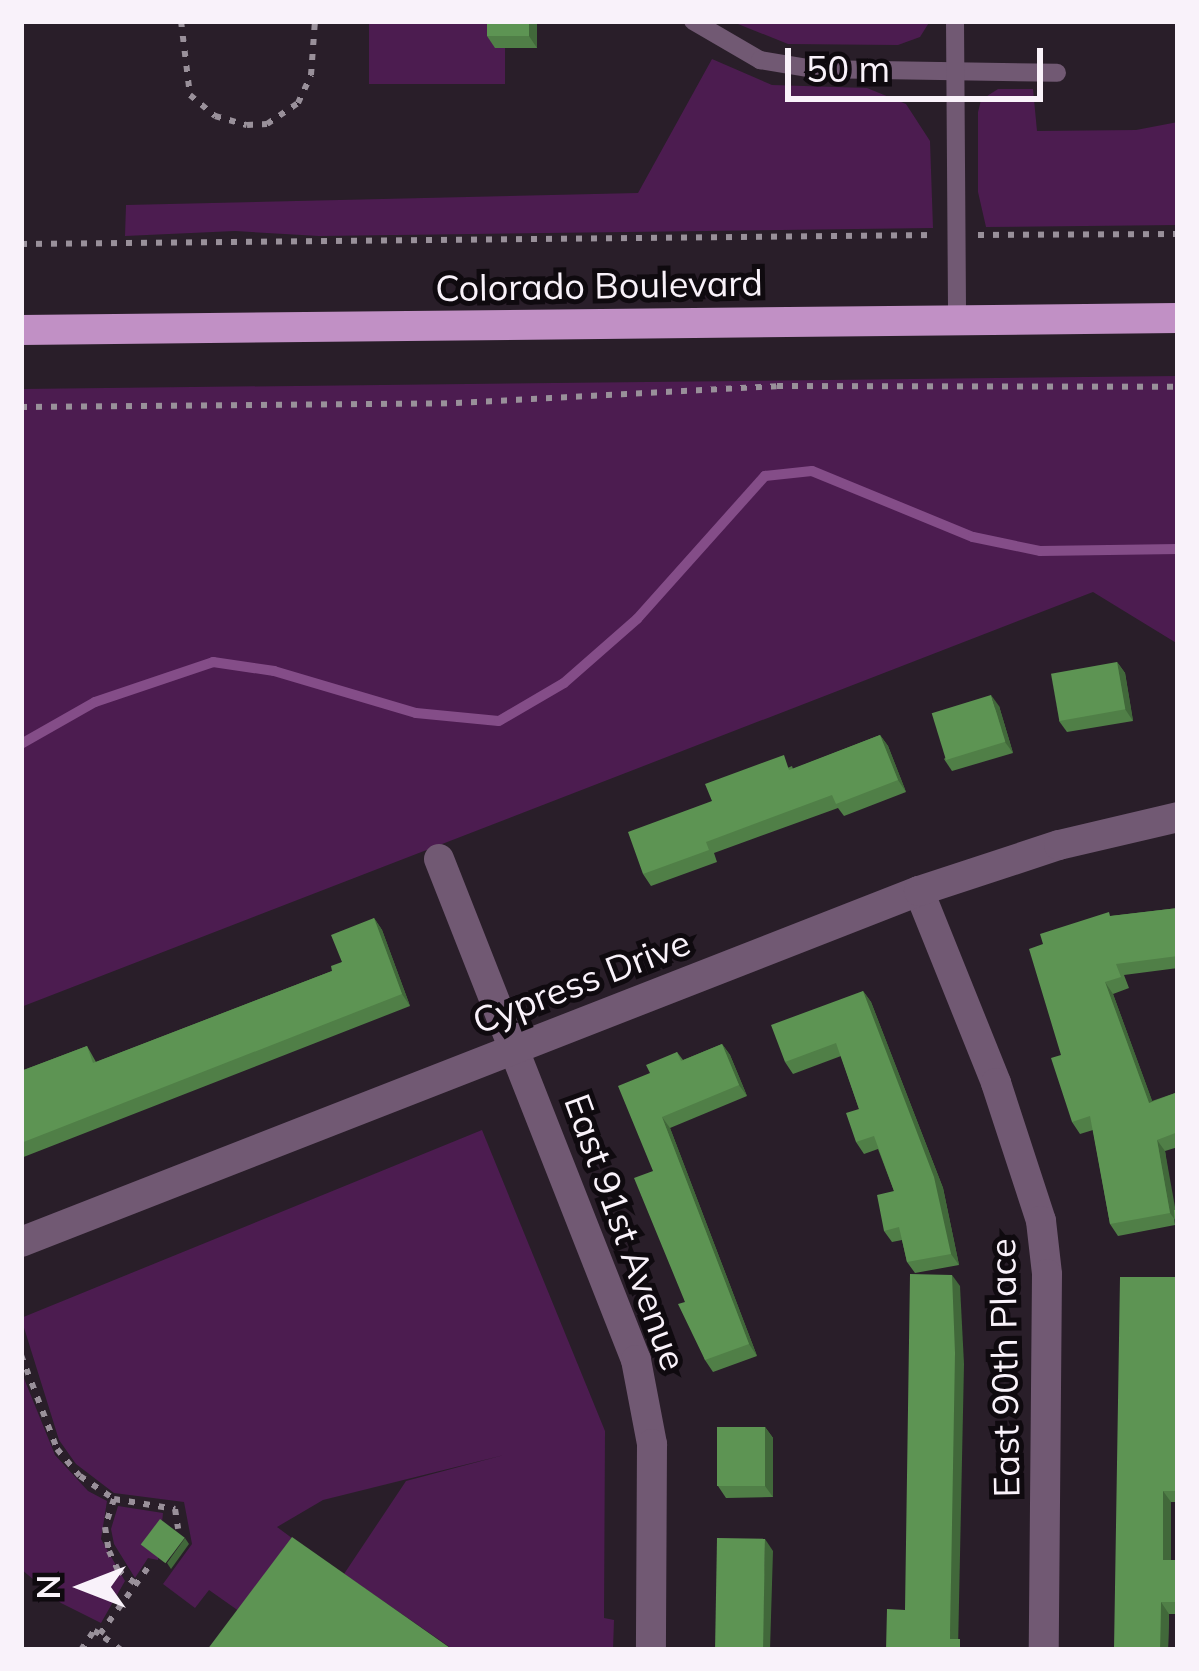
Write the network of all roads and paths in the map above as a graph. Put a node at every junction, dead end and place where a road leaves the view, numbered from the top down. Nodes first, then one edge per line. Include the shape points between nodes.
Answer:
1 (181, 21) edge
2 (315, 21) edge
3 (693, 21) edge
4 (955, 21) edge
5 (953, 73) junction
6 (1057, 73) dead end
7 (1178, 234) edge
8 (1002, 235) dead end
9 (928, 236) dead end
10 (21, 244) edge
11 (1178, 318) edge
12 (957, 320) junction
13 (21, 330) edge
14 (1178, 387) edge
15 (21, 407) edge
16 (1178, 817) edge
17 (439, 859) dead end
18 (919, 891) junction
19 (516, 1049) junction
20 (21, 1242) edge
21 (21, 1355) edge
22 (114, 1498) junction
23 (178, 1529) edge
24 (152, 1562) edge
25 (136, 1584) junction
26 (100, 1634) junction
27 (81, 1650) edge
28 (121, 1650) edge
29 (651, 1650) edge
30 (1044, 1650) edge

1 - 2 path via 190,95 215,116 247,125 286,115 306,91
3 - 5 lane via 760,60
4 - 5 lane
5 - 6 lane
5 - 12 lane
7 - 8 path
9 - 10 path
11 - 12 main road, Colorado Boulevard
12 - 13 main road, Colorado Boulevard
14 - 15 path via 777,386 478,403
16 - 18 street, Cypress Drive via 1059,844
17 - 19 street, East 91st Avenue
18 - 19 street, Cypress Drive
18 - 30 street, East 90th Place via 1041,1221
19 - 20 street, Cypress Drive
19 - 29 street, East 91st Avenue via 645,1396
21 - 22 path via 57,1449
22 - 23 path via 176,1509
22 - 25 path via 105,1527 109,1551
24 - 25 path
25 - 26 path
26 - 27 path via 94,1630
26 - 28 path

